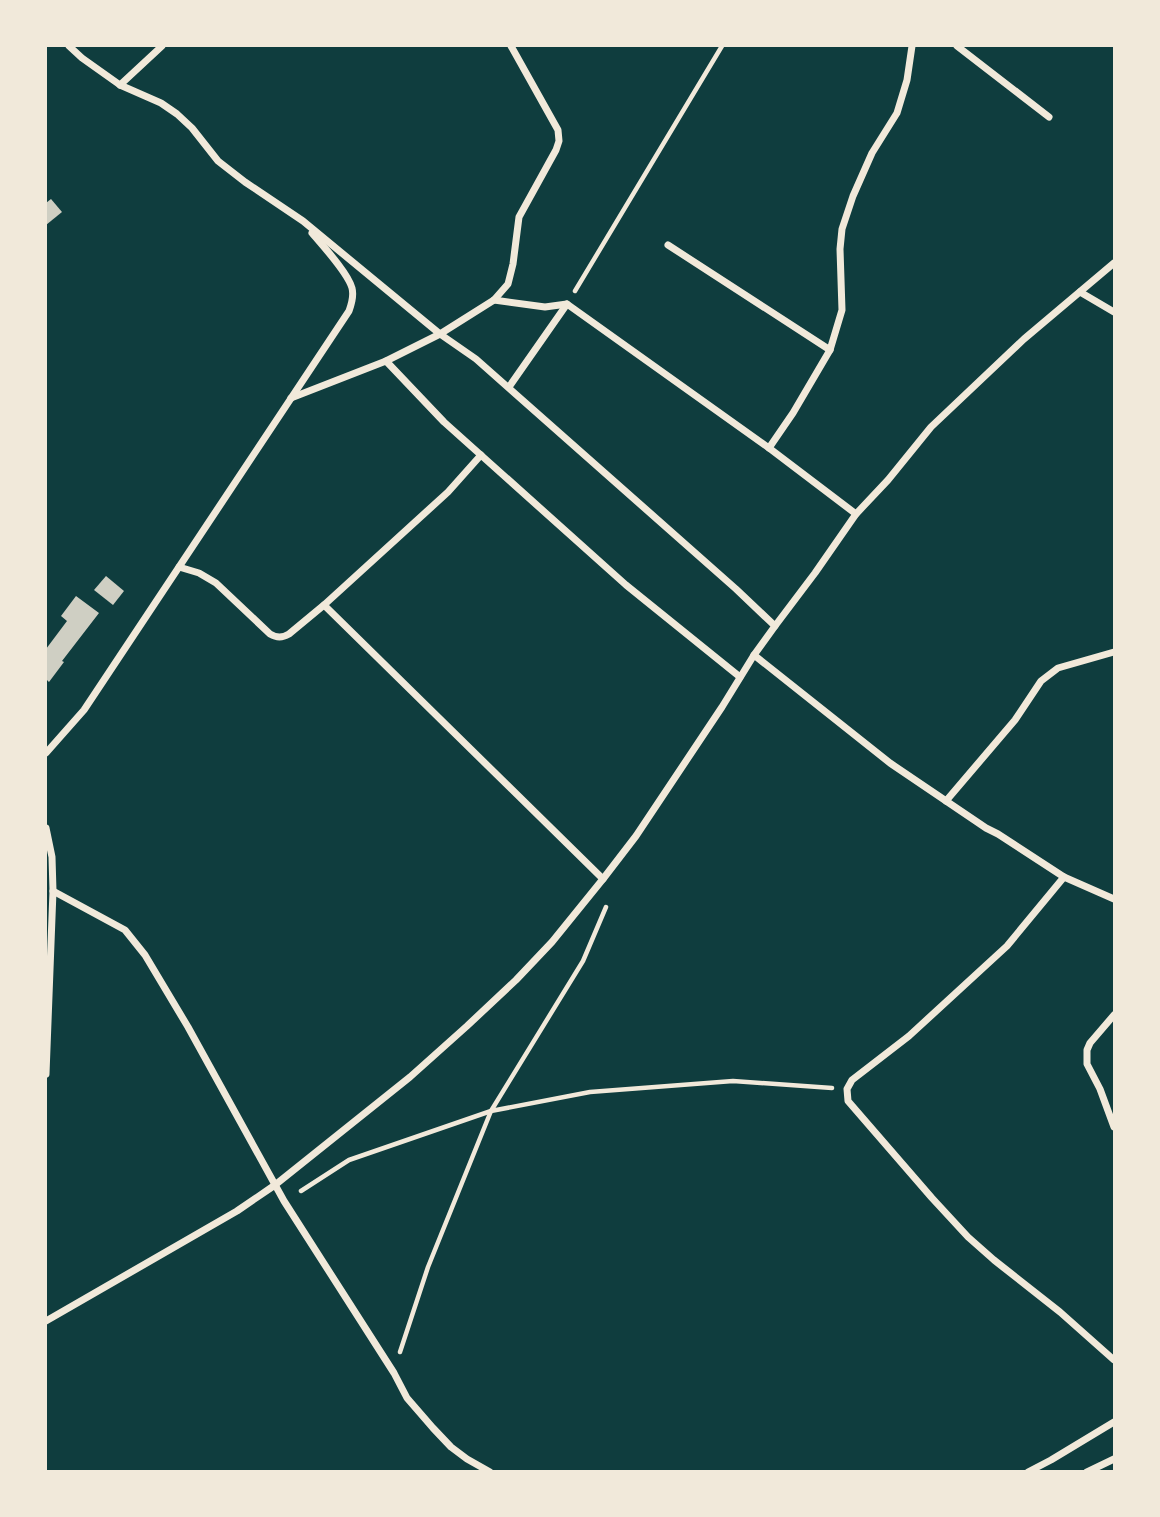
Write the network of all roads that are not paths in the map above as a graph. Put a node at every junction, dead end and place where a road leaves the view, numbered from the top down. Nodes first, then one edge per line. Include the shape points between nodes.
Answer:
1 (69, 46) edge
2 (162, 46) edge
3 (511, 46) edge
4 (911, 46) edge
5 (957, 46) edge
6 (120, 85) junction
7 (1049, 117) dead end
8 (303, 221) junction
9 (668, 245) dead end
10 (1115, 263) edge
11 (1080, 292) junction
12 (495, 300) junction
13 (567, 304) junction
14 (1115, 312) edge
15 (439, 334) junction
16 (830, 350) junction
17 (386, 361) junction
18 (509, 387) junction
19 (291, 398) junction
20 (769, 448) junction
21 (481, 455) junction
22 (856, 514) junction
23 (179, 567) junction
24 (324, 605) junction
25 (775, 626) junction
26 (1115, 652) edge
27 (754, 655) junction
28 (740, 677) junction
29 (46, 753) edge
30 (946, 801) junction
31 (46, 828) edge
32 (1064, 877) junction
33 (603, 880) junction
34 (54, 891) junction
35 (1115, 899) edge
36 (49, 906) edge
37 (1115, 1014) edge
38 (46, 1053) edge
39 (46, 1074) edge
40 (1115, 1128) edge
41 (275, 1185) junction
42 (46, 1321) edge
43 (1115, 1360) edge
44 (1115, 1422) edge
45 (1115, 1459) edge
46 (490, 1472) edge
47 (1028, 1472) edge
48 (1087, 1472) edge

1 - 6 street
2 - 6 street
3 - 12 street via 558,131 559,141 519,216 508,284
4 - 16 street via 897,113 872,153 842,229 842,310
5 - 7 street
6 - 8 street via 177,114 218,161
8 - 15 street
8 - 19 street via 349,279 353,298
9 - 16 street
10 - 11 street
11 - 14 street
11 - 22 street via 931,427
12 - 13 street via 545,307
12 - 15 street
13 - 18 street
13 - 20 street
15 - 17 street
15 - 18 street
16 - 20 street
17 - 19 street
17 - 21 street
18 - 25 street
19 - 23 street
20 - 22 street
21 - 24 street via 449,492
21 - 28 street via 626,584
22 - 25 street
23 - 24 street via 216,583 276,638 289,634
23 - 29 street via 84,710
24 - 33 street
25 - 27 street
26 - 30 street via 1058,668 1041,681 1015,720
27 - 28 street
27 - 30 street via 890,763
28 - 33 street
30 - 32 street
31 - 34 street
32 - 35 street
32 - 43 street via 1007,946 909,1036 852,1080 848,1101 968,1237
33 - 41 street via 552,942 467,1026
34 - 36 street
34 - 41 street via 135,940
36 - 38 street
37 - 40 street via 1087,1050 1087,1064
38 - 39 street
41 - 42 street
41 - 46 street via 407,1398 451,1447
44 - 47 street
45 - 48 street

